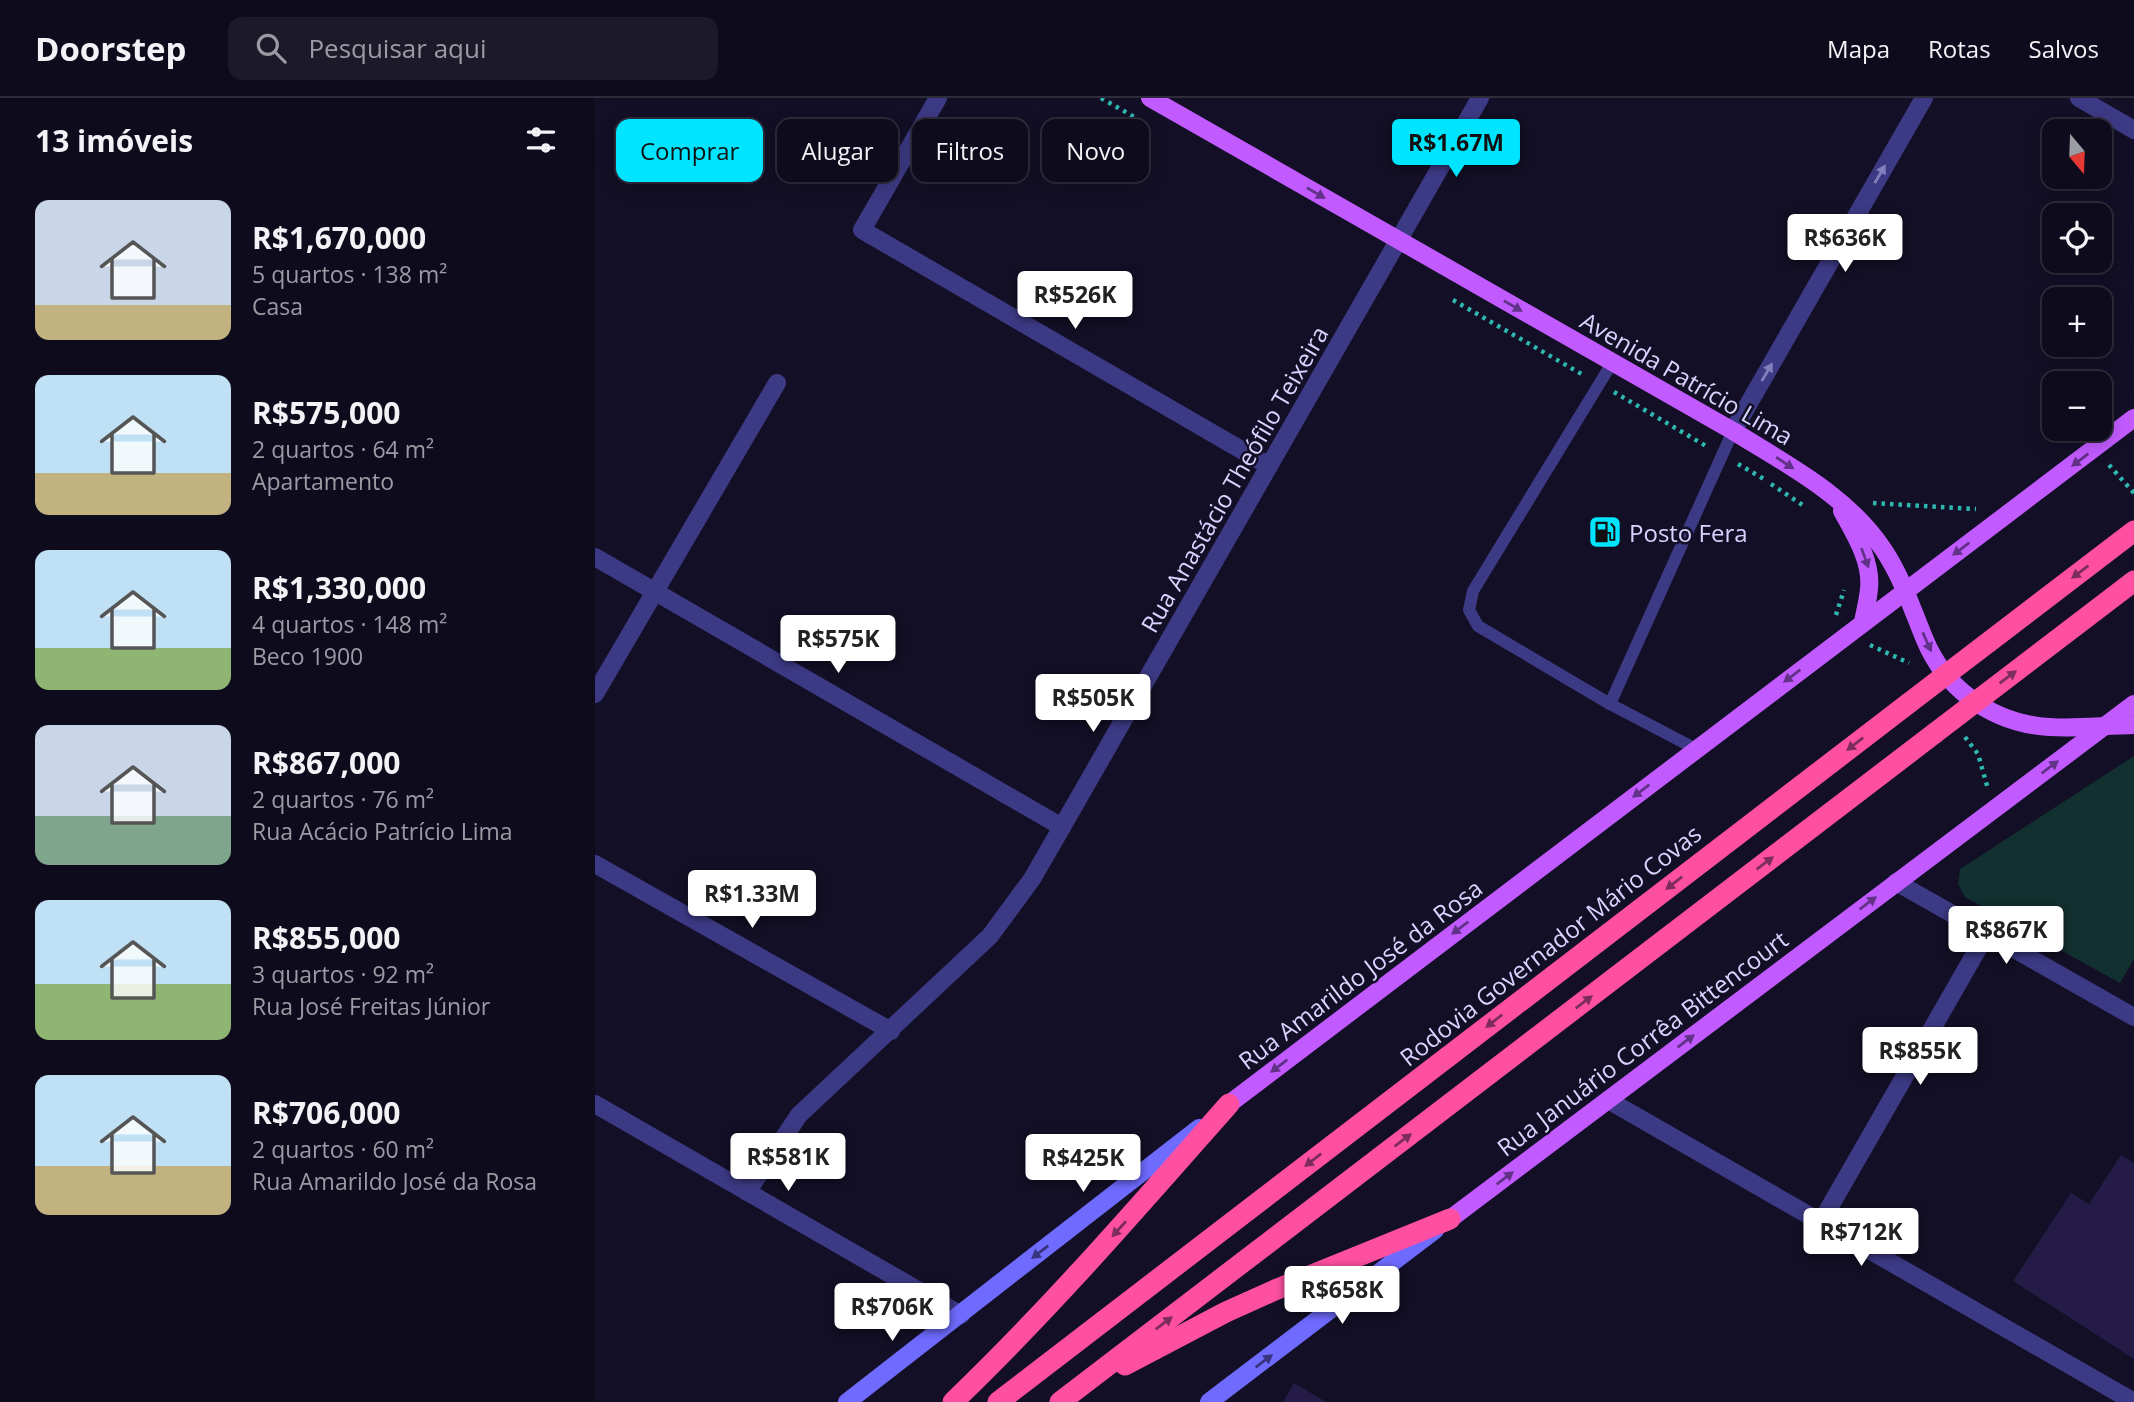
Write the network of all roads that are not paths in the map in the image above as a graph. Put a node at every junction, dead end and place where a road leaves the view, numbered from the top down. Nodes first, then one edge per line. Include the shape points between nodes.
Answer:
1 (938, 98) edge
2 (1150, 98) edge
3 (1480, 98) edge
4 (1924, 98) edge
5 (2078, 98) edge
6 (2134, 130) edge
7 (1399, 241) junction
8 (1612, 363) junction
9 (777, 383) dead end
10 (2134, 418) edge
11 (1733, 431) junction
12 (1269, 466) junction
13 (1836, 498) junction
14 (2134, 531) edge
15 (595, 557) edge
16 (2134, 581) edge
17 (1906, 590) junction
18 (655, 592) junction
19 (1863, 622) junction
20 (595, 694) edge
21 (1610, 705) junction
22 (2134, 705) edge
23 (2106, 725) junction
24 (2134, 725) edge
25 (1696, 749) junction
26 (1062, 827) junction
27 (595, 864) edge
28 (1896, 881) junction
29 (1987, 933) junction
30 (2134, 1017) edge
31 (891, 1031) junction
32 (1608, 1100) junction
33 (595, 1104) edge
34 (1229, 1104) junction
35 (747, 1192) junction
36 (1450, 1219) junction
37 (1821, 1222) junction
38 (961, 1314) junction
39 (1066, 1398) edge
40 (847, 1402) edge
41 (953, 1402) edge
42 (999, 1402) edge
43 (1209, 1402) edge
44 (2134, 1402) edge

1 - 12 street via 862,230
2 -> 7 main road, Avenida Patrício Lima
3 - 7 street, Rua Anastácio Theófilo Teixeira
11 -> 4 street
5 - 6 street
7 -> 8 main road, Avenida Patrício Lima
7 - 12 street, Rua Anastácio Theófilo Teixeira
8 - 11 main road, Avenida Patrício Lima
8 - 21 lane via 1472,591 1469,610 1478,626
9 - 18 street
10 -> 17 main road, Rua Amarildo José da Rosa
11 -> 13 main road, Avenida Patrício Lima
11 - 21 lane
12 - 26 street, Rua Anastácio Theófilo Teixeira
13 - 17 main road, Avenida Patrício Lima via 1883,549
13 -> 19 main road via 1869,570
14 -> 42 highway, Rodovia Governador Mário Covas, bridge
15 - 18 street
39 -> 16 highway, bridge
17 - 19 main road, Rua Amarildo José da Rosa
17 -> 23 main road, Avenida Patrício Lima via 1937,663 1958,689 1990,713 2019,724 2050,728
18 - 20 street
18 - 26 street
19 -> 25 main road, Rua Amarildo José da Rosa
21 - 25 lane
22 - 23 main road, Rua Januário Corrêa Bittencourt
23 - 24 main road, Avenida Patrício Lima
28 -> 23 main road, Rua Januário Corrêa Bittencourt
25 -> 34 main road, Rua Amarildo José da Rosa
26 - 31 street, Rua Anastácio Theófilo Teixeira via 1032,879 990,936
27 - 31 street
28 - 29 street
32 -> 28 main road, Rua Januário Corrêa Bittencourt
29 - 30 street
29 - 37 street
31 - 35 street, Rua Anastácio Theófilo Teixeira via 799,1115
36 -> 32 main road, Rua Januário Corrêa Bittencourt
32 - 37 street
33 - 35 street
34 -> 38 main road, Rua Amarildo José da Rosa
34 -> 41 highway via 1063,1291
35 - 38 street
36 - 39 highway via 1226,1312
43 -> 36 main road, Rua Januário Corrêa Bittencourt
37 - 44 street
38 - 40 main road, Rua Amarildo José da Rosa

